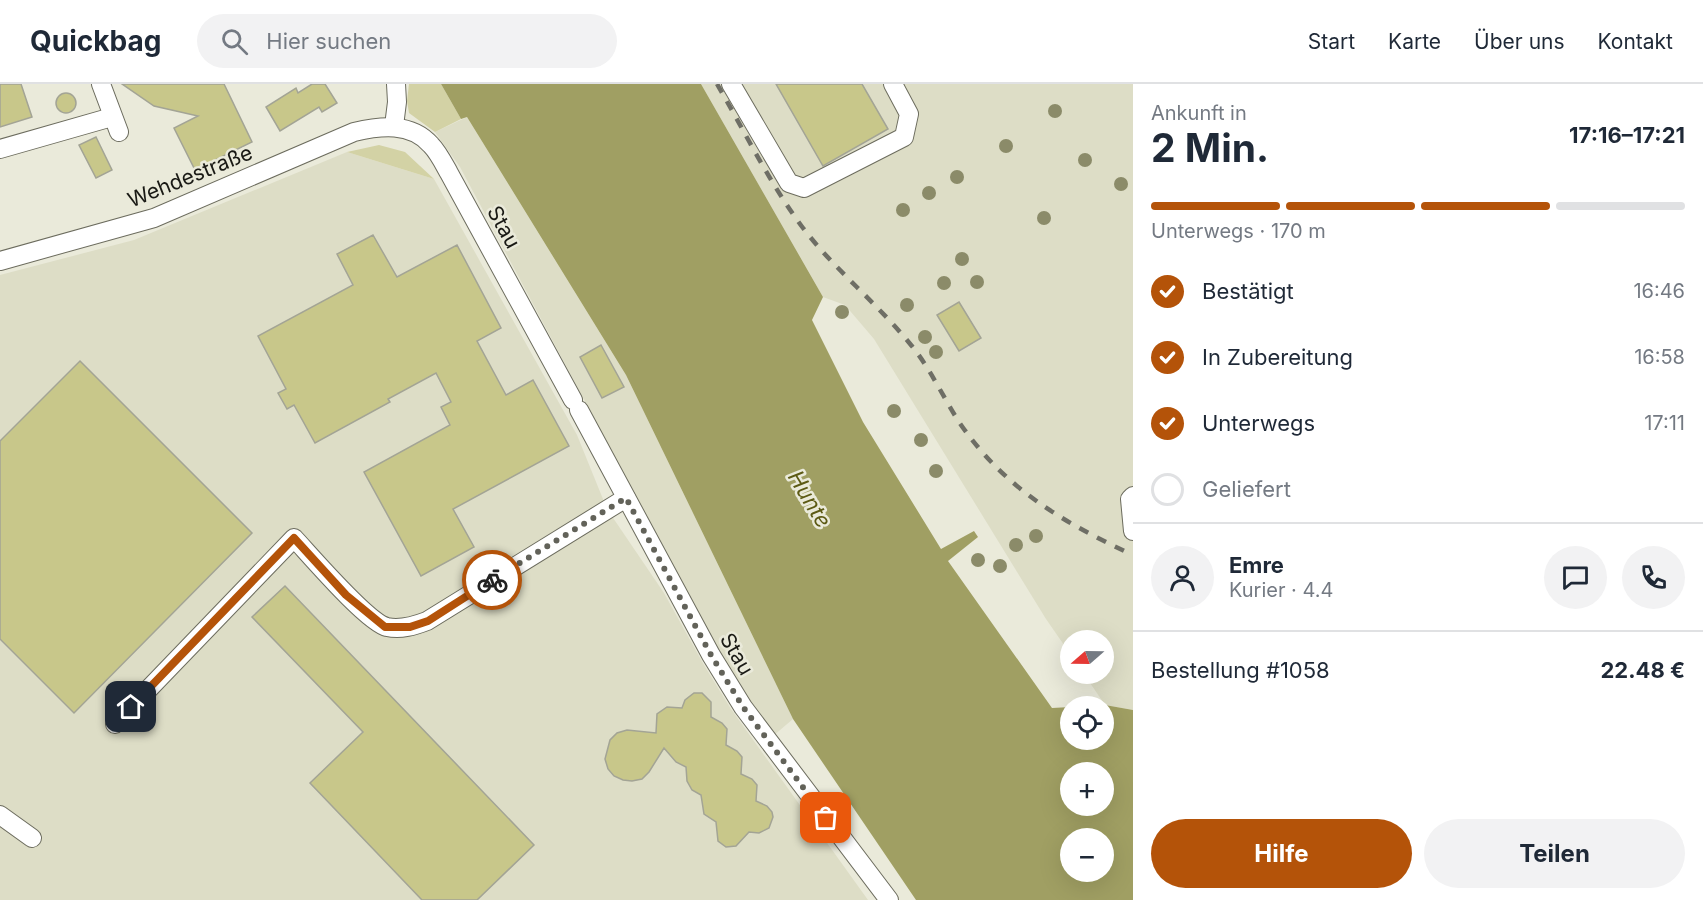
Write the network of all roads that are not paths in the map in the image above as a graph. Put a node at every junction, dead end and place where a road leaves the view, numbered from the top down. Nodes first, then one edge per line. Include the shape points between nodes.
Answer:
1 (101, 84) edge
2 (396, 84) edge
3 (731, 84) edge
4 (893, 84) edge
5 (394, 126) junction
6 (0, 149) edge
7 (0, 261) edge
8 (1133, 496) edge
9 (626, 498) junction
10 (1133, 531) edge
11 (115, 724) dead end
12 (0, 815) edge
13 (32, 838) dead end
14 (889, 900) edge

1 - 6 street via 115,125
2 - 5 street
3 - 4 street via 789,183 804,188 904,136 909,114
5 - 7 street, Wehdestraße via 354,132 145,221
5 - 9 street, Stau via 430,143 449,173
8 - 10 street
9 - 11 street via 428,621 410,627 385,627 346,595 294,538
9 - 14 street, Stau via 743,707
12 - 13 street

